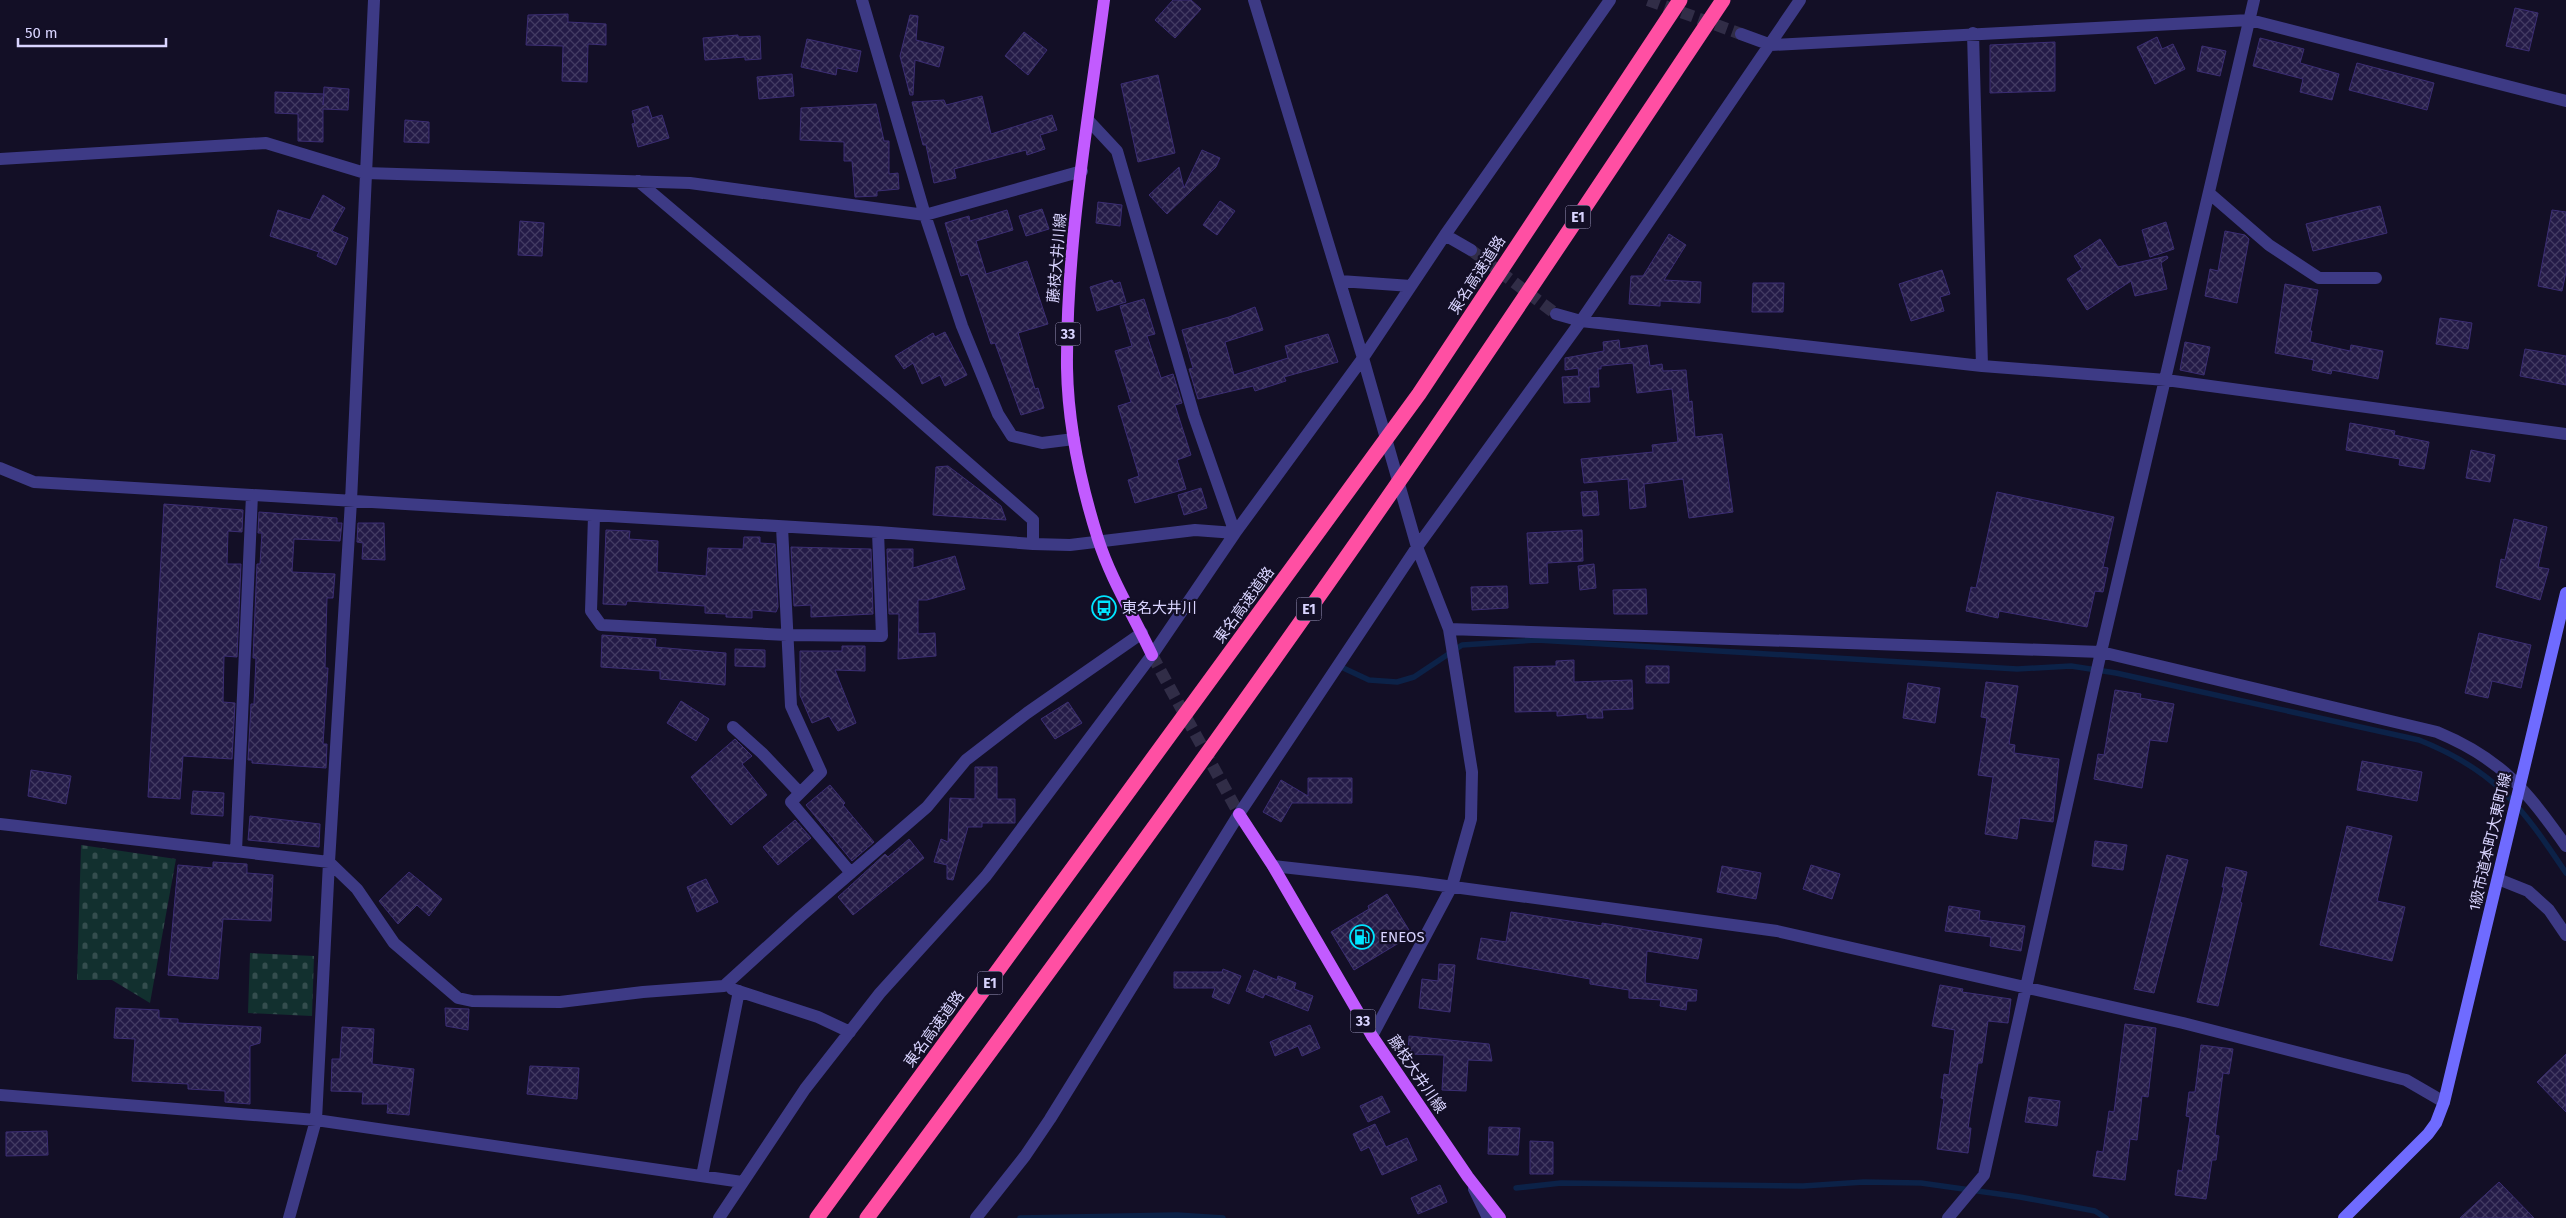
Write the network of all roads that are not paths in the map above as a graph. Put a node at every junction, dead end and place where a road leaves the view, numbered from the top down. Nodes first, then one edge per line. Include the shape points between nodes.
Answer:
1 (374, 0) edge
2 (862, 0) edge
3 (1104, 0) edge
4 (1254, 0) edge
5 (1610, 0) edge
6 (1680, 0) edge
7 (1723, 0) edge
8 (1800, 0) edge
9 (2254, 0) edge
10 (2250, 20) junction
11 (1973, 33) junction
12 (1741, 34) tunnel mouth
13 (1771, 45) junction
14 (2566, 101) edge
15 (1088, 121) junction
16 (0, 160) edge
17 (1082, 171) junction
18 (365, 173) junction
19 (638, 181) junction
20 (2209, 193) junction
21 (925, 215) junction
22 (1445, 236) junction
23 (1471, 250) tunnel mouth
24 (2376, 278) dead end
25 (1340, 281) junction
26 (1411, 286) junction
27 (1556, 314) tunnel mouth
28 (1581, 321) junction
29 (1363, 358) junction
30 (1982, 366) junction
31 (2166, 380) junction
32 (2566, 434) edge
33 (1074, 439) junction
34 (0, 468) edge
35 (252, 495) junction
36 (351, 501) junction
37 (594, 516) junction
38 (782, 528) junction
39 (878, 532) junction
40 (1235, 533) junction
41 (1098, 540) junction
42 (1033, 544) junction
43 (1417, 547) junction
44 (2566, 593) edge
45 (1448, 629) junction
46 (1142, 633) junction
47 (787, 636) junction
48 (2101, 652) junction
49 (1152, 655) junction
50 (733, 726) dead end
51 (2520, 785) junction
52 (800, 793) junction
53 (1239, 814) junction
54 (0, 824) edge
55 (2566, 846) edge
56 (236, 852) junction
57 (329, 862) junction
58 (1273, 866) junction
59 (851, 873) junction
60 (2498, 879) junction
61 (1452, 886) junction
62 (2566, 936) edge
63 (724, 986) junction
64 (2027, 988) junction
65 (739, 991) junction
66 (850, 1032) junction
67 (1372, 1036) junction
68 (0, 1095) edge
69 (2445, 1100) junction
70 (316, 1120) junction
71 (702, 1176) junction
72 (1468, 1177) junction
73 (742, 1182) junction
74 (289, 1218) edge
75 (719, 1218) edge
76 (817, 1218) edge
77 (867, 1218) edge
78 (976, 1218) edge
79 (1488, 1218) edge
80 (1500, 1218) edge
81 (1948, 1218) edge
82 (2344, 1218) edge

1 - 18 street
2 - 21 street
3 - 15 main road, 藤枝大井川線 / 33
4 - 25 street
5 - 22 street
6 - 76 highway, 東名高速道路 / E1 via 1419,394
7 - 77 highway, E1 via 1392,492 1195,771
8 - 13 street
9 - 10 street
10 - 11 street
10 - 14 street
10 - 20 street
11 - 13 street
11 - 30 street
12 - 13 street
13 - 28 street
15 - 17 main road, 藤枝大井川線 / 33
15 - 40 street via 1117,151 1194,416
16 - 18 street via 266,143
17 - 21 street
17 - 33 main road, 藤枝大井川線 / 33 via 1070,276 1067,369
18 - 19 street
18 - 36 street
19 - 21 street via 690,183
19 - 42 street via 1033,520
20 - 24 street via 2269,245 2319,278
20 - 31 street
21 - 33 street via 962,326 998,414 1012,436 1042,443
22 - 23 street
22 - 26 street
25 - 26 street
25 - 29 street
26 - 29 street
27 - 28 street
28 - 30 street
28 - 43 street
29 - 40 street
29 - 43 street
30 - 31 street
31 - 32 street
31 - 48 street
33 - 41 main road, 藤枝大井川線 / 33
34 - 35 street via 34,482
35 - 36 street
35 - 56 street
36 - 37 street
36 - 57 street
37 - 38 street
37 - 47 street via 590,611 601,625
38 - 39 street
38 - 47 street
39 - 42 street
39 - 47 street via 882,636
40 - 41 street via 1195,530
40 - 49 street
41 - 42 street via 1070,545
41 - 46 main road, 藤枝大井川線 / 33 via 1116,584
43 - 45 street
43 - 53 street
44 - 51 street, 1級市道本町大東町線
45 - 48 street
45 - 61 street via 1472,772 1471,819
46 - 49 main road, 藤枝大井川線 / 33
46 - 59 street via 966,760 927,807
47 - 52 street via 791,706 821,772
48 - 51 street via 2437,732 2466,744
48 - 64 street
49 - 66 street via 986,876 880,993
50 - 52 street
51 - 55 street
51 - 60 street, 1級市道本町大東町線
52 - 59 street via 791,802
53 - 58 main road, 藤枝大井川線 / 33
53 - 78 street via 1050,1119
54 - 56 street
56 - 57 street
57 - 63 street via 357,889 394,944 458,998 560,1002
57 - 70 street
58 - 61 street
58 - 67 main road, 藤枝大井川線 / 33
59 - 63 street
60 - 62 street via 2528,891 2549,910
60 - 69 street, 1級市道本町大東町線
61 - 64 street via 1777,931
61 - 67 street
63 - 65 street
64 - 69 street via 2182,1023 2406,1080
64 - 81 street via 1984,1176
65 - 66 street via 818,1017
65 - 71 street
66 - 73 street via 805,1089
67 - 72 main road, 藤枝大井川線 / 33
68 - 70 street
69 - 82 street, 1級市道本町大東町線 via 2428,1134
70 - 71 street
70 - 74 street
71 - 73 street
72 - 79 street
72 - 80 main road, 藤枝大井川線 / 33
73 - 75 street

